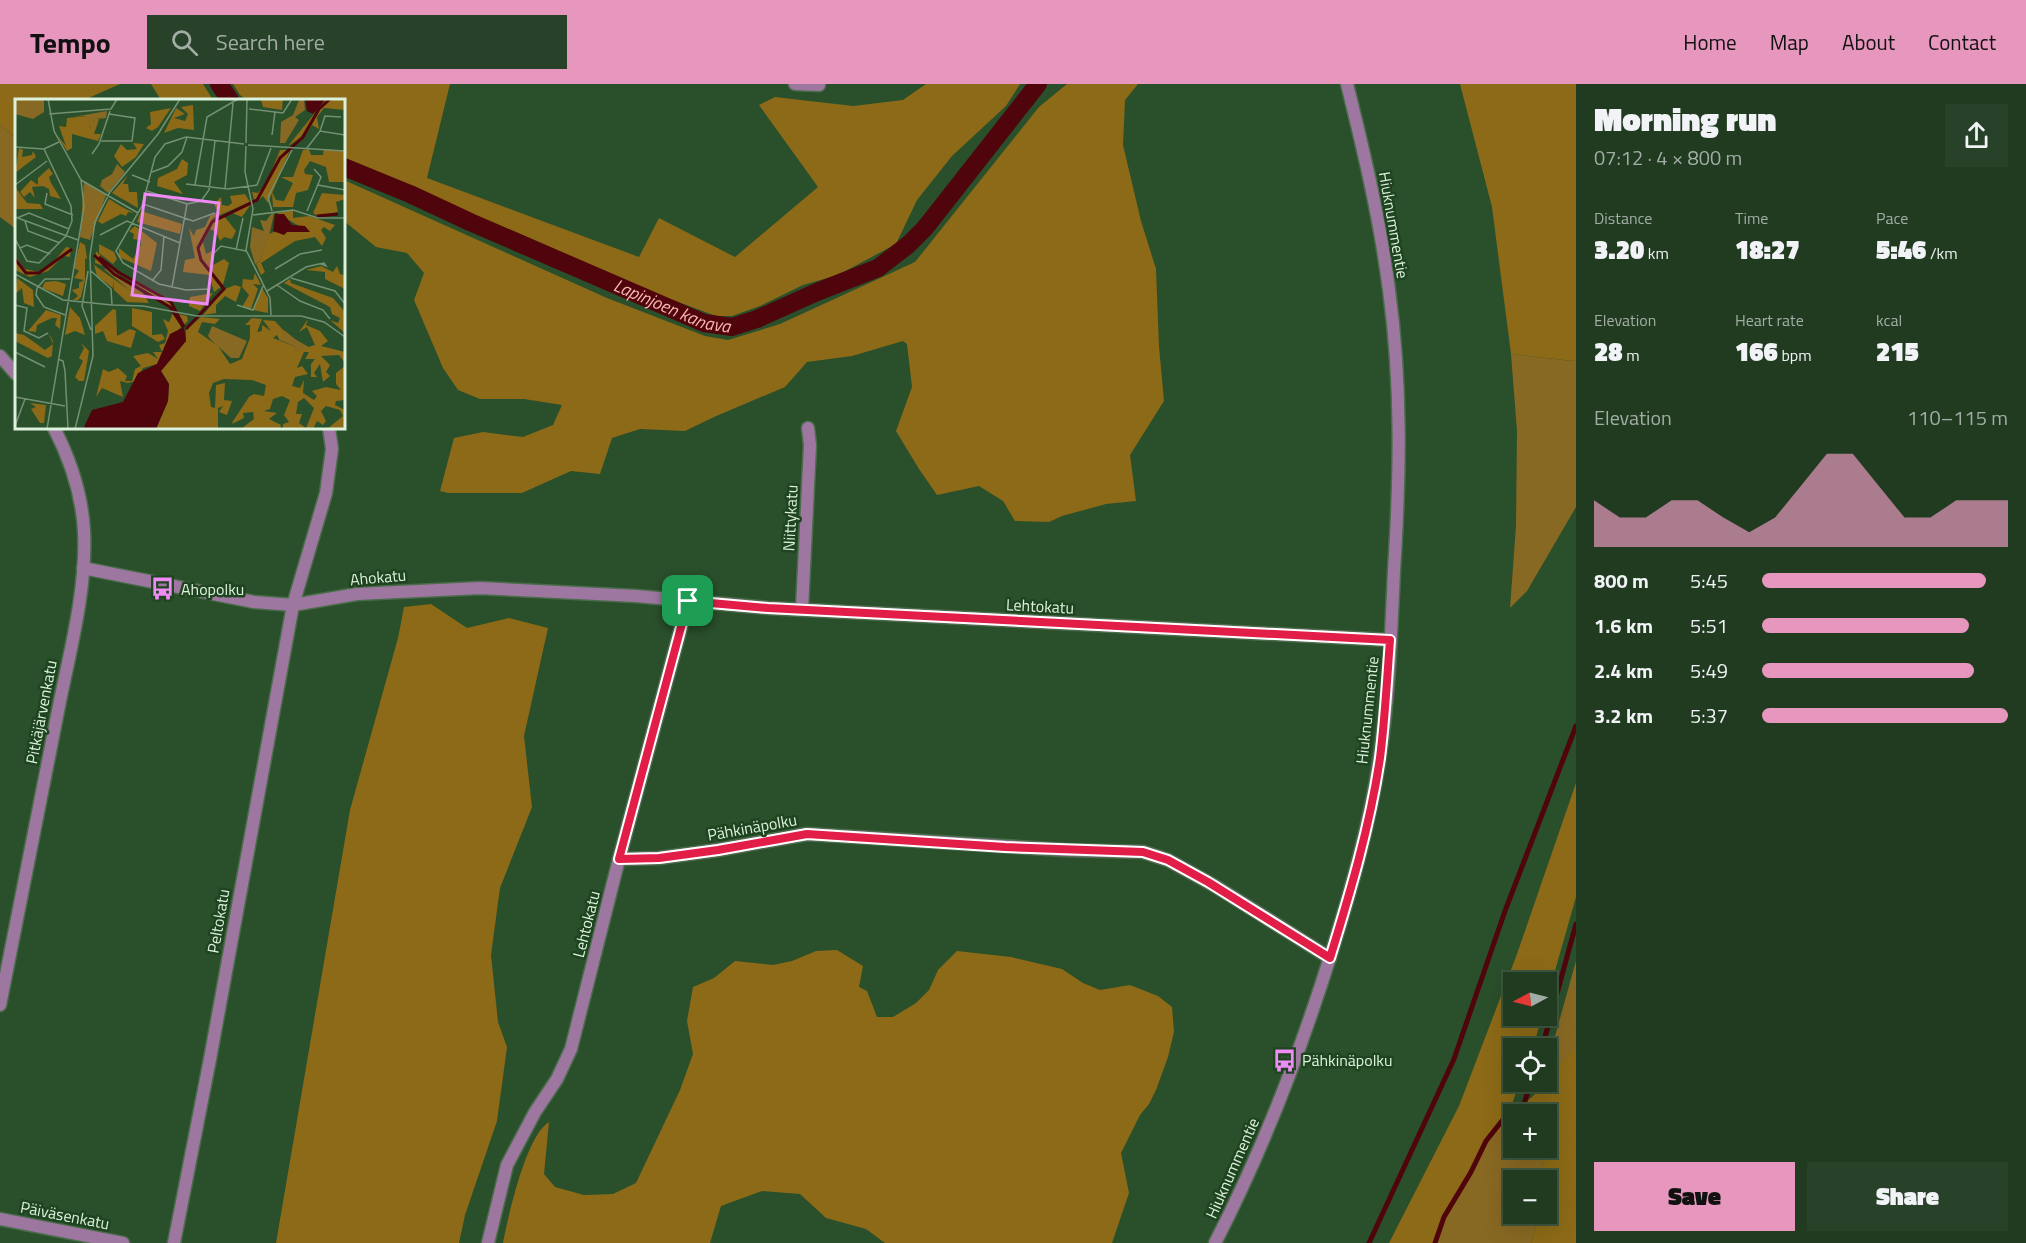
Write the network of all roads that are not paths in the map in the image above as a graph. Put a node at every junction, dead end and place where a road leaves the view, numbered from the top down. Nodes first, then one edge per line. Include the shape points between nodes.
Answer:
1 (795, 84) edge
2 (819, 84) edge
3 (1347, 84) edge
4 (0, 356) edge
5 (15, 373) edge
6 (808, 428) dead end
7 (54, 429) edge
8 (329, 429) edge
9 (83, 568) junction
10 (684, 601) junction
11 (293, 605) junction
12 (802, 609) junction
13 (1390, 640) junction
14 (619, 859) junction
15 (1330, 958) junction
16 (0, 1005) edge
17 (0, 1219) edge
18 (123, 1243) edge
19 (174, 1243) edge
20 (488, 1243) edge
21 (1215, 1243) edge

1 - 2 street
3 - 13 street, Hiuknummentie via 1374,195 1396,359 1400,478
4 - 5 street
6 - 12 street, Niittykatu
7 - 9 street, Pitkäjärvenkatu via 68,458 80,501
8 - 11 street via 332,449 324,504
9 - 11 street, Ahokatu via 254,602
9 - 16 street, Pitkäjärvenkatu
10 - 11 street, Ahokatu via 480,588 357,594
10 - 12 street, Lehtokatu
10 - 14 street, Lehtokatu
11 - 19 street, Peltokatu
12 - 13 street, Lehtokatu
13 - 15 street, Hiuknummentie via 1375,786 1355,876
14 - 15 street, Pähkinäpolku via 659,858 807,834 1143,852 1168,860 1208,882
14 - 20 street, Lehtokatu via 572,1049 507,1165
15 - 21 street, Hiuknummentie via 1279,1103
17 - 18 street, Päiväsenkatu

